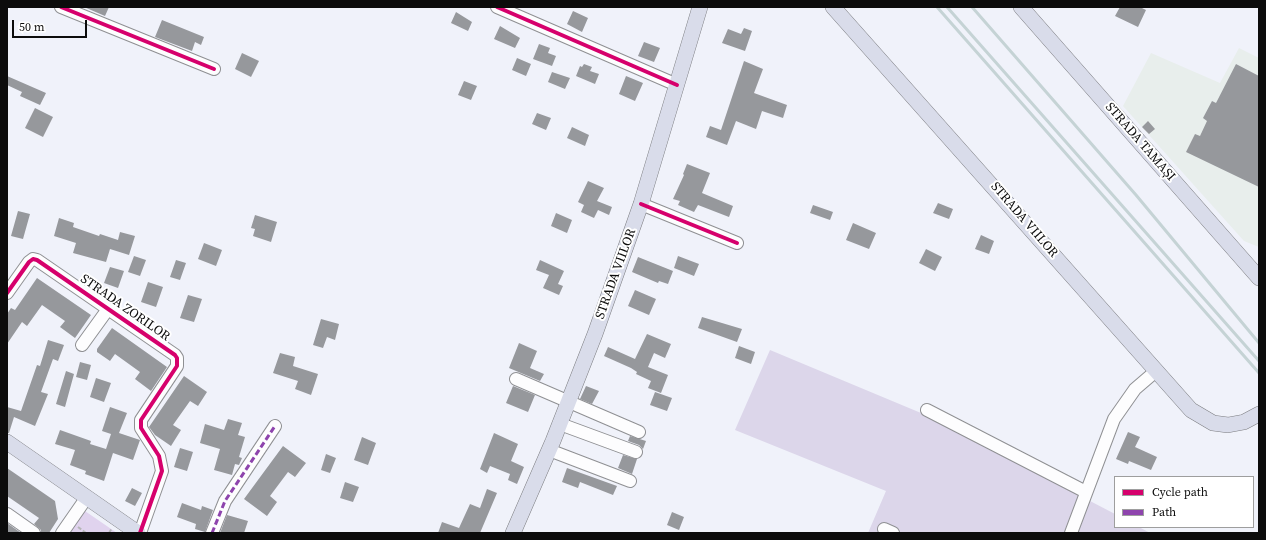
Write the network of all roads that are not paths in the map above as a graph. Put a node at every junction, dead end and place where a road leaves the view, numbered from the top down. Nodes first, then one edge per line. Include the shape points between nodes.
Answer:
1 (61, 7) edge
2 (497, 7) edge
3 (700, 7) edge
4 (833, 7) edge
5 (1021, 7) edge
6 (214, 69) dead end
7 (677, 85) junction
8 (641, 204) junction
9 (737, 243) dead end
10 (1259, 278) edge
11 (7, 293) edge
12 (108, 309) junction
13 (82, 345) dead end
14 (1156, 371) junction
15 (516, 378) dead end
16 (568, 402) junction
17 (928, 410) dead end
18 (1259, 414) edge
19 (560, 424) junction
20 (275, 426) dead end
21 (639, 432) dead end
22 (7, 442) edge
23 (549, 450) junction
24 (636, 452) dead end
25 (630, 481) dead end
26 (1086, 492) junction
27 (87, 497) junction
28 (7, 514) edge
29 (34, 533) edge
30 (62, 533) edge
31 (139, 533) edge
32 (212, 533) edge
33 (513, 533) edge
34 (1071, 533) edge

1 - 6 street
2 - 7 street
3 - 7 main road, STRADA VIILOR
4 - 14 main road, STRADA VIILOR
5 - 10 main road, STRADA TAMAȘI
7 - 8 main road, STRADA VIILOR
8 - 9 street
8 - 16 main road, STRADA VIILOR
11 - 12 street, STRADA ZORILOR via 33,259
12 - 13 street
12 - 31 street, STRADA ZORILOR via 175,355 178,362 141,420 141,428 159,456 162,471
14 - 18 main road, STRADA VIILOR via 1191,410 1206,420 1220,425 1236,425
14 - 26 street via 1135,389 1114,419
15 - 16 street
16 - 19 main road, STRADA VIILOR
16 - 21 street
17 - 26 street
19 - 23 main road, STRADA VIILOR
19 - 24 street
20 - 32 street via 225,501
22 - 27 main road
23 - 25 street
23 - 33 main road, STRADA VIILOR
26 - 34 street
27 - 30 street
27 - 31 main road
28 - 29 street

